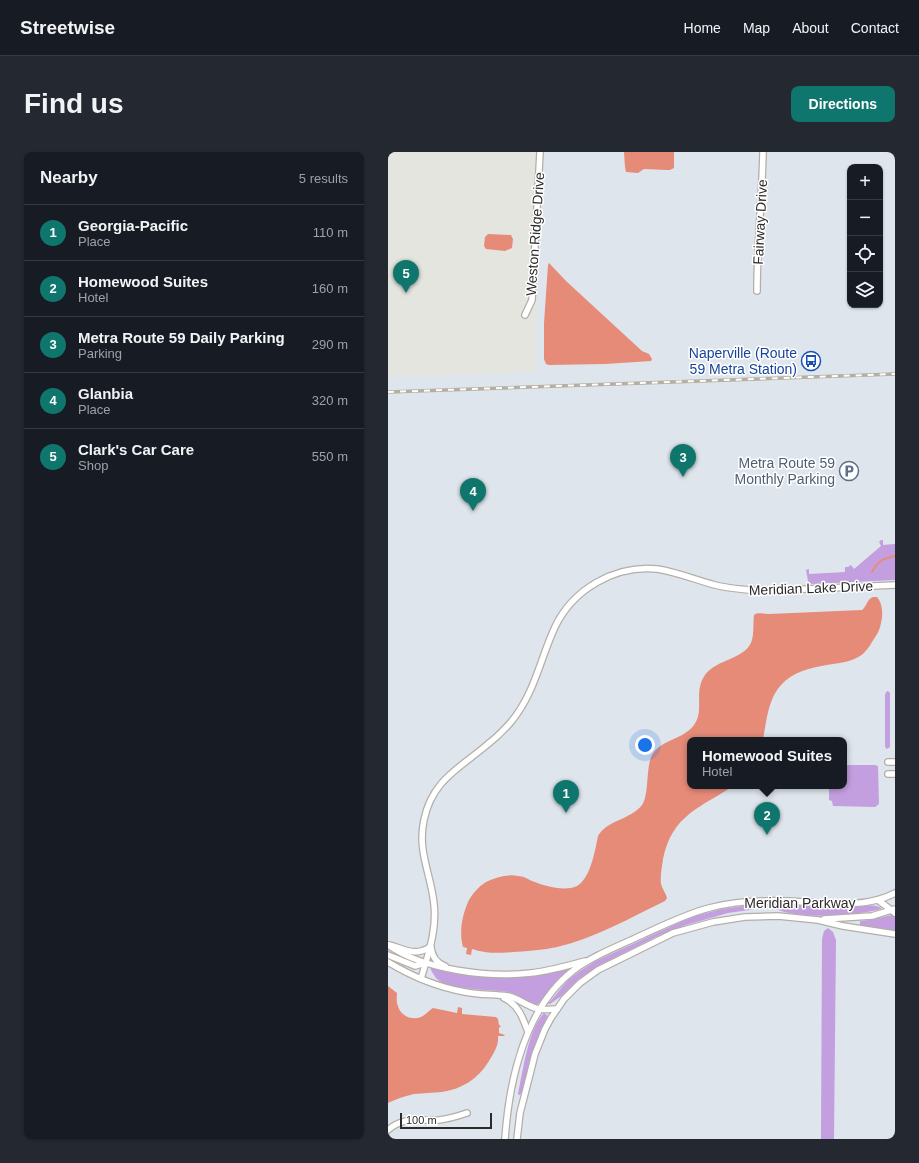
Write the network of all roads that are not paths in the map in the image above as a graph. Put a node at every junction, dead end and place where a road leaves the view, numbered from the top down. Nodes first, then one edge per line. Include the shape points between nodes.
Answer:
1 (540, 152) edge
2 (762, 152) edge
3 (757, 291) dead end
4 (525, 315) dead end
5 (895, 585) edge
6 (888, 762) dead end
7 (895, 762) edge
8 (888, 774) dead end
9 (895, 774) edge
10 (895, 893) edge
11 (878, 900) junction
12 (894, 911) edge
13 (818, 920) junction
14 (895, 934) edge
15 (388, 945) edge
16 (431, 947) junction
17 (388, 955) edge
18 (591, 959) junction
19 (388, 962) edge
20 (426, 963) junction
21 (460, 970) junction
22 (421, 979) junction
23 (498, 995) junction
24 (540, 1009) junction
25 (557, 1009) junction
26 (528, 1032) junction
27 (467, 1113) dead end
28 (388, 1130) edge
29 (505, 1139) edge
30 (518, 1139) edge

1 - 4 street, Weston Ridge Drive via 532,300
2 - 3 street, Fairway Drive
5 - 16 street, Meridian Lake Drive via 747,590 716,585 656,569 643,569 617,574 596,582 582,592 555,626 534,684 519,711 501,733 448,776 428,806 423,820 421,841 434,897 434,935
6 - 7 street
8 - 9 street
10 - 11 street, Meridian Parkway
11 - 12 street
11 - 18 street, Meridian Parkway via 853,904 768,900 720,906 689,914
12 - 13 street via 872,916
13 - 14 street, Meridian Parkway
13 - 25 street, Meridian Parkway via 778,916 745,917 685,929 598,970 580,983
15 - 16 street, Meridian Parkway via 416,952
15 - 20 street, Meridian Parkway via 398,952
16 - 20 street, Meridian Lake Drive
16 - 21 street, Meridian Parkway via 432,956 438,962
17 - 20 street, Meridian Parkway via 415,966
18 - 21 street, Meridian Parkway via 529,973 485,974
18 - 24 street, Meridian Parkway via 567,976
19 - 22 street
20 - 21 street, Meridian Parkway
20 - 22 street, Meridian Lake Drive
22 - 23 street via 444,988
23 - 24 street via 514,998
23 - 26 street via 518,1010
24 - 25 street
24 - 26 street, Meridian Parkway
25 - 30 street, Meridian Parkway via 535,1054 520,1113
26 - 29 street, Meridian Parkway via 509,1104
27 - 28 street via 446,1119 410,1120

